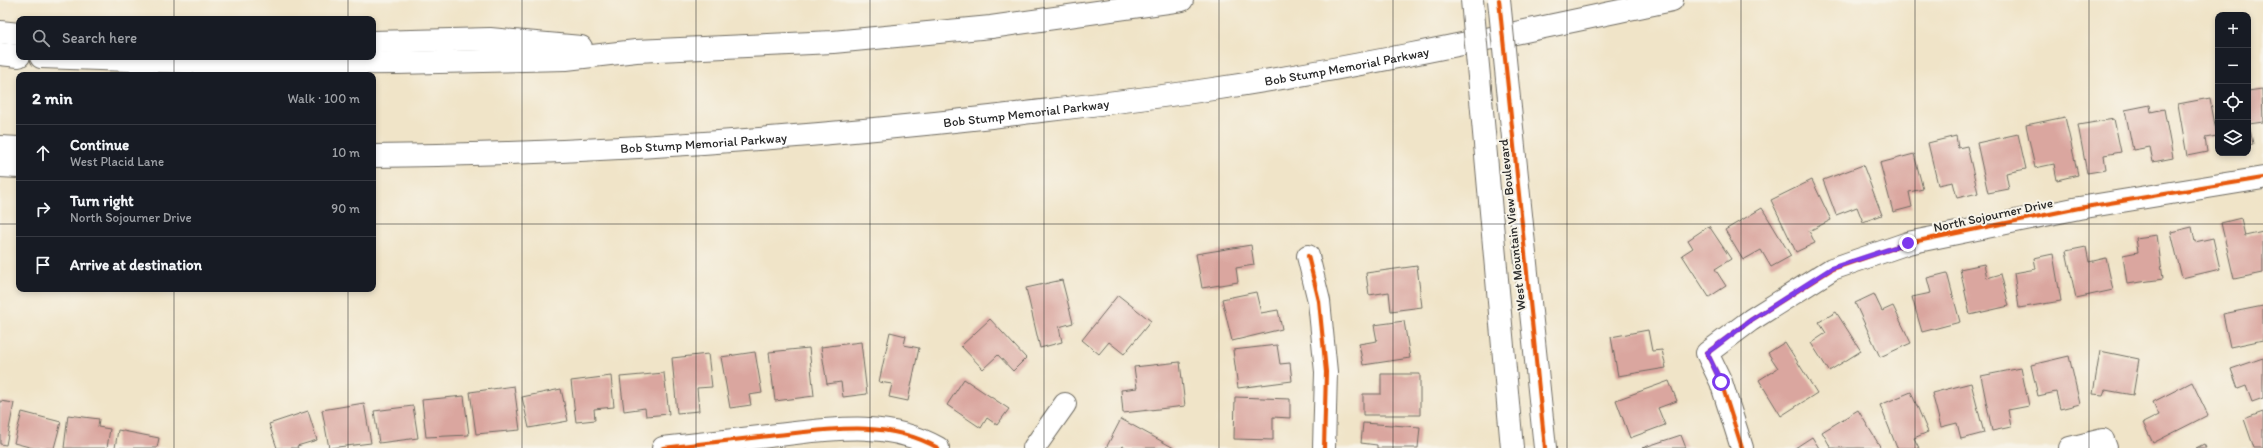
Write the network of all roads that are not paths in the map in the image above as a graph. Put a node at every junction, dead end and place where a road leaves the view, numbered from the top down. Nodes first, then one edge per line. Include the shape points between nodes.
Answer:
1 (1182, 0) edge
2 (1472, 0) edge
3 (1499, 0) edge
4 (1672, 0) edge
5 (0, 32) edge
6 (16, 34) edge
7 (376, 42) edge
8 (636, 51) junction
9 (0, 54) edge
10 (16, 56) edge
11 (129, 60) edge
12 (0, 147) edge
13 (16, 148) edge
14 (376, 156) edge
15 (0, 166) edge
16 (16, 167) edge
17 (2263, 178) edge
18 (1308, 256) dead end
19 (1065, 404) dead end
20 (2104, 444) edge
21 (703, 446) edge
22 (662, 448) edge
23 (938, 448) edge
24 (1034, 448) edge
25 (1324, 448) edge
26 (1512, 448) edge
27 (1545, 448) edge
28 (1742, 448) edge
29 (2070, 448) edge

1 - 8 main road via 991,27 834,42
2 - 26 main road, West Mountain View Boulevard, bridge
3 - 27 main road, West Mountain View Boulevard, bridge
4 - 14 main road, Bob Stump Memorial Parkway via 1420,52 1229,86 1061,108 761,139 454,155
5 - 6 main road
7 - 8 main road via 490,39
8 - 11 main road via 566,59 396,63 246,64
9 - 10 main road
12 - 13 main road
15 - 16 main road
17 - 28 main road, North Sojourner Drive via 2078,208 1908,243 1832,268 1751,320 1707,353 1721,382
18 - 25 main road via 1319,301 1326,372
19 - 24 main road
20 - 29 main road
21 - 22 main road
21 - 23 main road via 859,427 900,432 923,439

